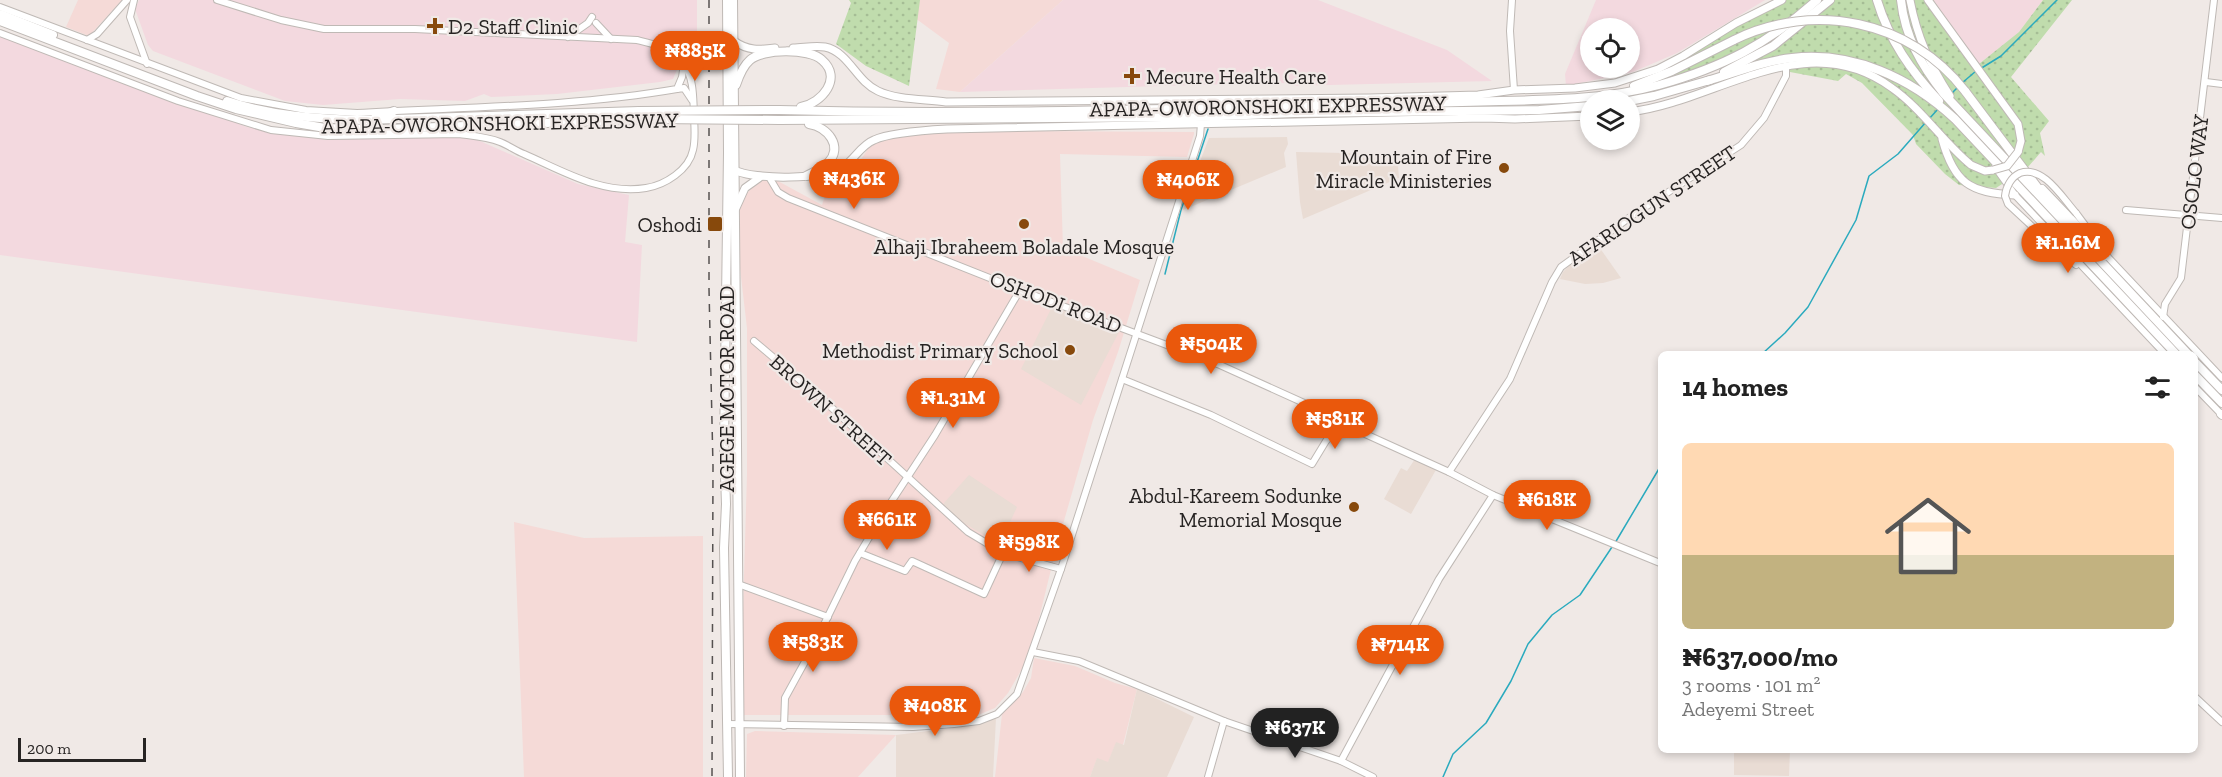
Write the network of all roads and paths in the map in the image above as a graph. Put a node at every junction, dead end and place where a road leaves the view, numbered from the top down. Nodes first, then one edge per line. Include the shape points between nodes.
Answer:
1 (127, 0) edge
2 (134, 0) edge
3 (217, 0) edge
4 (727, 0) edge
5 (733, 0) edge
6 (1512, 0) edge
7 (1782, 0) edge
8 (1817, 0) edge
9 (1830, 0) edge
10 (1877, 0) edge
11 (1901, 0) edge
12 (1910, 0) edge
13 (1928, 0) edge
14 (2214, 0) edge
15 (0, 7) edge
16 (0, 14) edge
17 (0, 21) edge
18 (0, 33) edge
19 (568, 37) junction
20 (611, 39) junction
21 (87, 40) junction
22 (734, 41) junction
23 (684, 63) junction
24 (147, 64) junction
25 (1786, 66) junction
26 (1707, 81) junction
27 (2206, 82) junction
28 (2222, 84) edge
29 (735, 87) junction
30 (677, 88) junction
31 (1514, 90) junction
32 (1941, 97) junction
33 (1640, 98) edge
34 (1576, 99) junction
35 (1371, 101) junction
36 (693, 103) junction
37 (1580, 107) edge
38 (779, 110) junction
39 (1640, 110) edge
40 (394, 111) joint
41 (1953, 111) junction
42 (380, 113) junction
43 (1580, 116) edge
44 (401, 119) junction
45 (366, 120) junction
46 (779, 120) junction
47 (1201, 124) junction
48 (388, 132) junction
49 (408, 135) junction
50 (1942, 136) junction
51 (1988, 156) junction
52 (734, 170) junction
53 (806, 176) junction
54 (2030, 176) junction
55 (760, 177) junction
56 (769, 177) junction
57 (2015, 195) junction
58 (2126, 210) dead end
59 (734, 213) junction
60 (2188, 217) junction
61 (2222, 218) edge
62 (2064, 223) junction
63 (2084, 244) junction
64 (2106, 256) junction
65 (2098, 284) junction
66 (1020, 290) junction
67 (2165, 304) junction
68 (2152, 305) junction
69 (2163, 317) junction
70 (1137, 334) junction
71 (754, 341) dead end
72 (2162, 351) edge
73 (2173, 351) edge
74 (2185, 351) edge
75 (2196, 351) edge
76 (2198, 353) edge
77 (2198, 365) edge
78 (2198, 378) edge
79 (2222, 378) edge
80 (1122, 379) junction
81 (2198, 390) edge
82 (2222, 390) edge
83 (2222, 403) edge
84 (2222, 415) edge
85 (1341, 423) junction
86 (1449, 472) junction
87 (907, 479) junction
88 (1493, 495) junction
89 (860, 553) junction
90 (1003, 553) junction
91 (1658, 562) edge
92 (1061, 569) junction
93 (738, 584) junction
94 (828, 617) junction
95 (1033, 652) junction
96 (2198, 700) edge
97 (1224, 721) junction
98 (2222, 722) edge
99 (727, 724) junction
100 (740, 725) junction
101 (784, 726) junction
102 (1341, 761) junction
103 (728, 777) edge
104 (740, 777) edge
105 (1208, 777) edge
106 (1373, 777) edge

1 - 21 street
2 - 24 street via 131,22
3 - 19 street via 324,29
4 - 99 highway, AGEGE MOTOR ROAD
5 - 22 highway, AGEGE MOTOR ROAD
6 - 31 street
7 - 31 main road, APAPA-OWORONSHOKI EXPRESSWAY via 1683,56 1637,76 1575,88
8 - 34 highway, APAPA-OWORONSHOKI EXPRESSWAY via 1770,38 1714,68 1658,86
9 - 26 highway via 1773,46
10 - 32 highway via 1906,63
11 - 32 highway via 1915,52
12 - 32 main road via 1918,38
13 - 50 main road, bridge via 2018,124 2021,141 2014,160 1985,171 1971,165
14 - 27 street, OSOLO WAY
15 - 21 street, APAPA-OWORONSHOKI EXPRESSWAY
16 - 45 highway, APAPA-OWORONSHOKI EXPRESSWAY via 235,103 295,115
17 - 48 highway, APAPA-OWORONSHOKI EXPRESSWAY via 236,109 325,128
18 - 48 street, APAPA-OWORONSHOKI EXPRESSWAY via 177,102 271,130 328,136
19 - 20 street
19 - 20 street via 594,20
20 - 23 street via 654,44 666,48
21 - 24 street, APAPA-OWORONSHOKI EXPRESSWAY
22 - 29 highway, AGEGE MOTOR ROAD
22 - 35 main road, APAPA-OWORONSHOKI EXPRESSWAY via 756,50 825,47 843,57 861,80 879,92 946,102
23 - 30 street, APAPA-OWORONSHOKI EXPRESSWAY
23 - 36 street, APAPA-OWORONSHOKI EXPRESSWAY
24 - 42 street, APAPA-OWORONSHOKI EXPRESSWAY via 262,103 330,112
25 - 39 main road
25 - 50 main road via 1826,64 1879,79
25 - 86 street, AFARIOGUN STREET via 1786,76 1764,118 1735,150 1648,204 1561,267 1510,379
26 - 32 highway via 1791,58 1821,57 1874,68
26 - 33 highway
27 - 28 street
27 - 60 street, OSOLO WAY
29 - 38 highway via 749,60 759,54 805,52 821,58 829,70 830,83 820,99
29 - 52 highway, AGEGE MOTOR ROAD
30 - 36 street via 684,88
30 - 40 street, APAPA-OWORONSHOKI EXPRESSWAY via 575,101
31 - 35 main road, APAPA-OWORONSHOKI EXPRESSWAY
32 - 41 highway
34 - 35 highway, APAPA-OWORONSHOKI EXPRESSWAY
34 - 54 highway, bridge via 1645,82 1761,29 1793,21 1827,19 1856,23 1914,45 1948,70
35 - 38 highway, APAPA-OWORONSHOKI EXPRESSWAY via 884,113
36 - 49 street, APAPA-OWORONSHOKI EXPRESSWAY via 694,145 690,158 674,176 647,188 592,184 501,142 480,137
37 - 46 highway, APAPA-OWORONSHOKI EXPRESSWAY via 1172,118
38 - 44 highway, APAPA-OWORONSHOKI EXPRESSWAY, bridge
40 - 42 highway
41 - 51 highway
41 - 62 highway
42 - 44 highway
42 - 45 highway
43 - 47 main road, APAPA-OWORONSHOKI EXPRESSWAY
44 - 45 highway, APAPA-OWORONSHOKI EXPRESSWAY
46 - 48 highway, APAPA-OWORONSHOKI EXPRESSWAY, bridge via 652,119
46 - 53 highway via 812,124 828,132 834,150 830,162
47 - 53 main road, APAPA-OWORONSHOKI EXPRESSWAY via 970,128 877,138 843,167
47 - 70 street
48 - 49 highway
48 - 49 street, APAPA-OWORONSHOKI EXPRESSWAY
50 - 57 main road via 1948,160 1964,182
51 - 57 street
51 - 73 highway
52 - 55 main road, APAPA-OWORONSHOKI EXPRESSWAY
52 - 59 highway, AGEGE MOTOR ROAD
53 - 56 main road, APAPA-OWORONSHOKI EXPRESSWAY
54 - 62 highway
54 - 64 highway
55 - 56 main road, APAPA-OWORONSHOKI EXPRESSWAY
55 - 59 main road via 745,188
56 - 66 street, OSHODI ROAD via 778,192 788,198
57 - 65 street
58 - 60 street
59 - 93 highway, AGEGE MOTOR ROAD
60 - 61 street
60 - 67 street, OSOLO WAY via 2181,278
62 - 63 highway
63 - 64 highway
63 - 74 highway
64 - 65 street, bridge via 2076,213 2039,175 2022,173 2008,184 2004,196 2008,204
64 - 68 street
65 - 72 street
66 - 70 street, OSHODI ROAD
66 - 87 street
67 - 68 street
67 - 69 street, OSOLO WAY
68 - 69 street
69 - 75 street
70 - 80 street
70 - 85 street, OSHODI ROAD via 1220,365
71 - 87 street, BROWN STREET
76 - 79 street
77 - 82 highway
78 - 83 highway
80 - 85 street via 1312,464
80 - 92 street
81 - 84 street
85 - 86 street, OSHODI ROAD
86 - 88 street, OSHODI ROAD
87 - 89 street
87 - 90 street, BROWN STREET via 968,532
88 - 91 street, OSHODI ROAD
88 - 102 street via 1439,579
89 - 90 street via 905,571 912,561 984,594
89 - 94 street
90 - 92 street, BROWN STREET
92 - 95 street
93 - 94 street
93 - 100 highway, AGEGE MOTOR ROAD
94 - 101 street via 785,698
95 - 97 street via 1079,661
95 - 101 street via 1017,694 997,714 979,721 913,727
96 - 98 street
97 - 102 street
97 - 105 street
99 - 100 street
99 - 103 highway, AGEGE MOTOR ROAD
100 - 101 street
100 - 104 highway, AGEGE MOTOR ROAD
102 - 106 street

